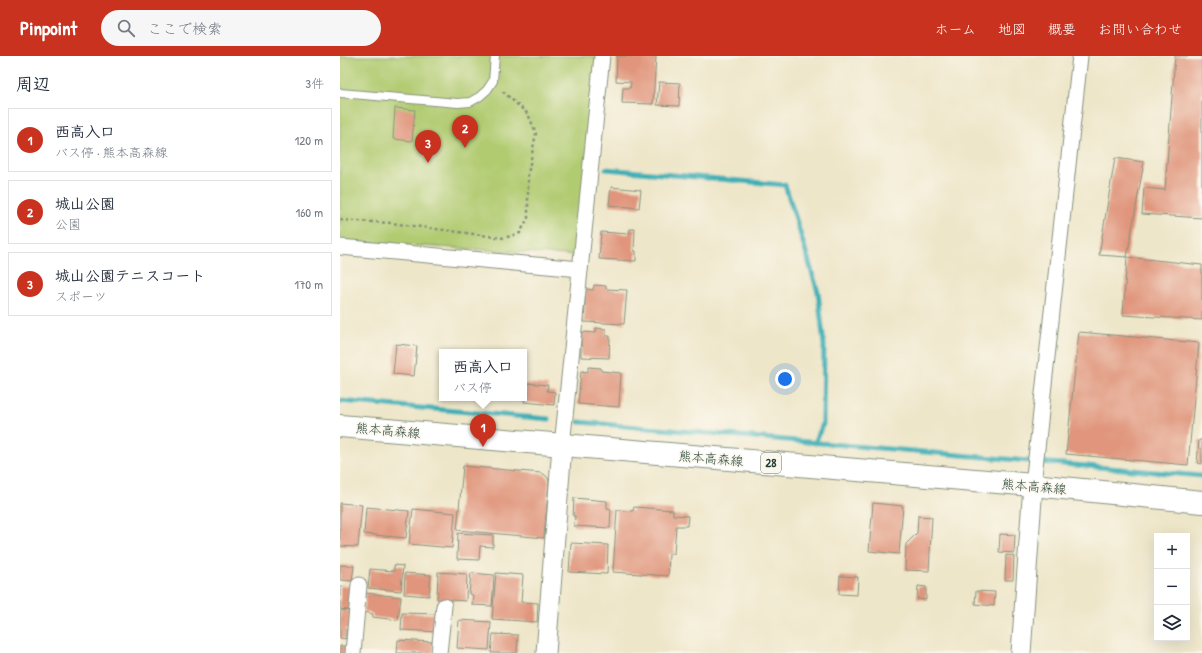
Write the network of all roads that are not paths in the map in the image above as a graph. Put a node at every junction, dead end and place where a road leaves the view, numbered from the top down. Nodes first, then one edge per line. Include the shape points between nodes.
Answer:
1 (495, 56) edge
2 (602, 56) edge
3 (1080, 56) edge
4 (340, 93) edge
5 (340, 247) edge
6 (580, 269) junction
7 (340, 426) edge
8 (562, 446) junction
9 (1033, 485) junction
10 (1202, 502) edge
11 (358, 585) dead end
12 (444, 606) dead end
13 (353, 653) edge
14 (439, 653) edge
15 (546, 653) edge
16 (1021, 653) edge

1 - 4 lane via 492,83 479,97 470,102
2 - 6 street
3 - 9 street
5 - 6 street
6 - 8 street
7 - 8 main road, 熊本高森線 / 28
8 - 9 main road, 熊本高森線 / 28
8 - 15 street
9 - 10 main road, 熊本高森線 / 28
9 - 16 street
11 - 13 street
12 - 14 street

